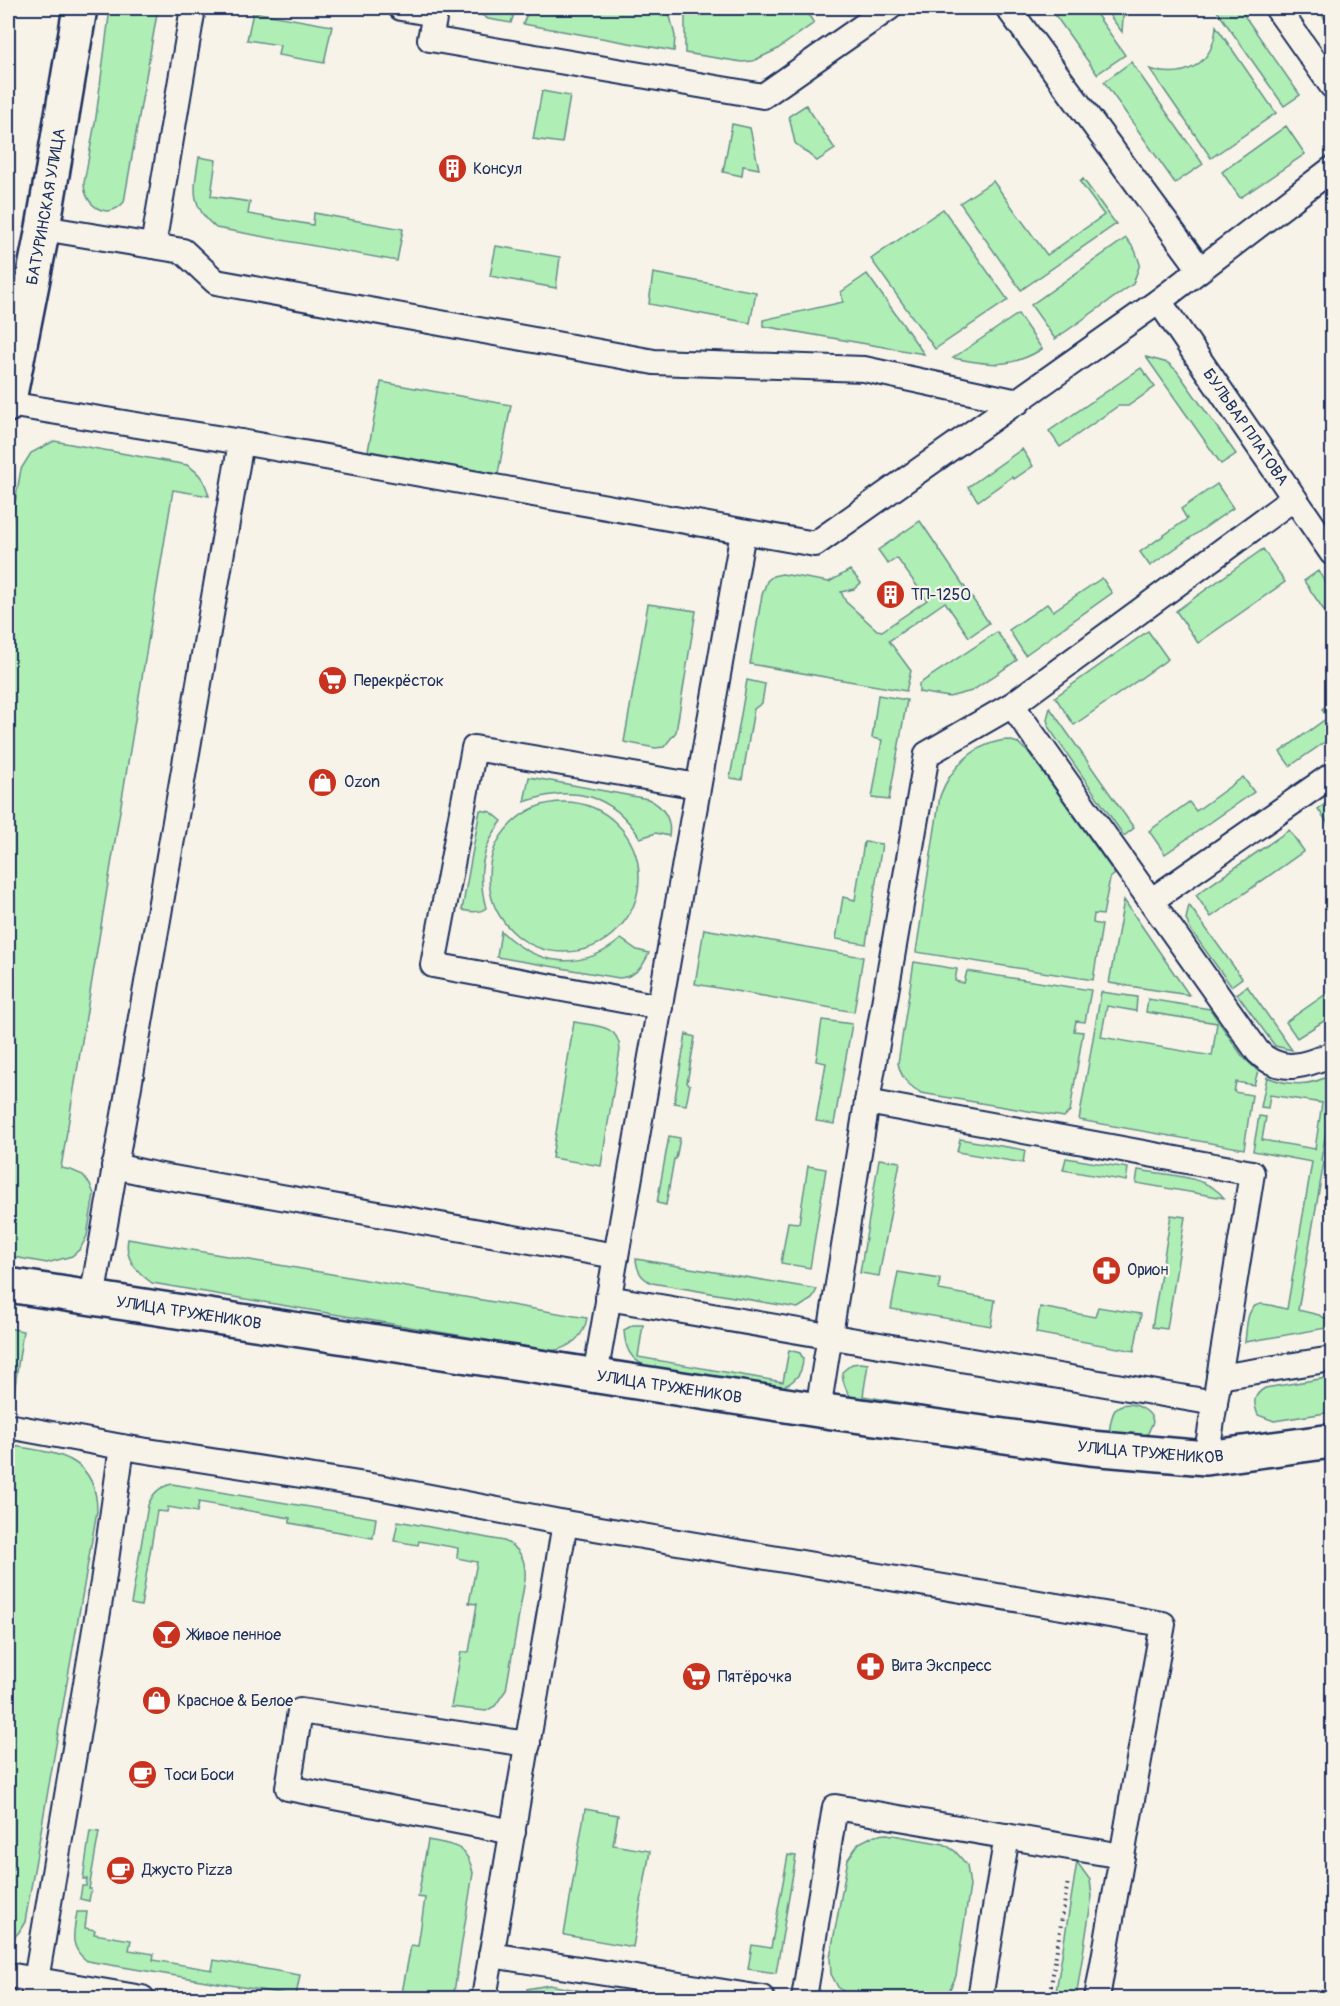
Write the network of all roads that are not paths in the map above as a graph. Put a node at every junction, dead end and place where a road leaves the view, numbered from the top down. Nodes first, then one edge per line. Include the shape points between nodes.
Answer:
1 (80, 8) edge
2 (194, 8) edge
3 (401, 8) edge
4 (888, 8) edge
5 (1008, 8) edge
6 (1277, 8) edge
7 (436, 11) edge
8 (1332, 86) edge
9 (1332, 169) edge
10 (43, 228) junction
11 (153, 246) junction
12 (1200, 269) junction
13 (1159, 301) junction
14 (1018, 402) junction
15 (8, 404) edge
16 (241, 442) junction
17 (1294, 498) junction
18 (743, 532) junction
19 (1332, 553) edge
20 (1012, 705) junction
21 (1332, 775) edge
22 (698, 786) junction
23 (1152, 900) junction
24 (660, 1007) junction
25 (1332, 1054) edge
26 (867, 1102) junction
27 (114, 1166) junction
28 (616, 1256) junction
29 (8, 1285) edge
30 (608, 1298) junction
31 (92, 1299) junction
32 (830, 1335) junction
33 (1332, 1359) edge
34 (595, 1376) junction
35 (1219, 1377) junction
36 (1215, 1402) junction
37 (818, 1410) junction
38 (8, 1426) edge
39 (1332, 1441) edge
40 (122, 1447) junction
41 (1206, 1458) junction
42 (565, 1522) junction
43 (528, 1744) junction
44 (513, 1832) junction
45 (1007, 1836) junction
46 (1122, 1856) junction
47 (491, 1955) junction
48 (8, 1976) edge
49 (34, 1989) edge
50 (142, 1998) edge
51 (484, 1998) edge
52 (762, 1998) edge
53 (804, 1998) edge
54 (980, 1998) edge
55 (1097, 1998) edge

1 - 10 street, БАТУРИНСКАЯ УЛИЦА
2 - 11 lane
3 - 7 lane
4 - 7 lane via 763,96 430,39
5 - 12 lane
6 - 8 lane
9 - 12 lane
10 - 11 lane
10 - 15 street, БАТУРИНСКАЯ УЛИЦА
11 - 14 lane via 183,250 216,282 654,362 864,369
12 - 13 lane
13 - 14 lane
13 - 17 lane, БУЛЬВАР ПЛАТОВА
14 - 18 lane via 814,544
15 - 16 lane
16 - 18 lane
16 - 27 lane
17 - 19 lane, БУЛЬВАР ПЛАТОВА
17 - 20 lane
18 - 22 lane
20 - 23 lane
20 - 26 lane via 927,754
21 - 23 lane
22 - 24 lane
22 - 24 lane via 474,748 433,965
23 - 25 lane via 1265,1059 1281,1065 1304,1066
24 - 28 lane
26 - 32 lane
26 - 35 lane via 1252,1173
27 - 28 lane
27 - 31 lane
28 - 30 lane
29 - 31 street, УЛИЦА ТРУЖЕНИКОВ
30 - 32 lane
30 - 34 lane
31 - 34 street, УЛИЦА ТРУЖЕНИКОВ
32 - 36 lane
32 - 37 lane
33 - 35 lane
34 - 37 street, УЛИЦА ТРУЖЕНИКОВ
35 - 36 lane
36 - 41 lane
37 - 41 street, УЛИЦА ТРУЖЕНИКОВ via 1090,1448
38 - 40 lane
39 - 41 street, УЛИЦА ТРУЖЕНИКОВ
40 - 42 lane via 378,1487
40 - 49 lane
42 - 43 lane
42 - 46 lane via 1163,1624
43 - 44 lane
43 - 44 lane via 300,1712 288,1788
44 - 47 lane
45 - 46 lane
45 - 53 lane via 836,1807
45 - 54 lane
46 - 55 lane
47 - 51 lane
47 - 52 lane
48 - 49 lane
49 - 50 lane

